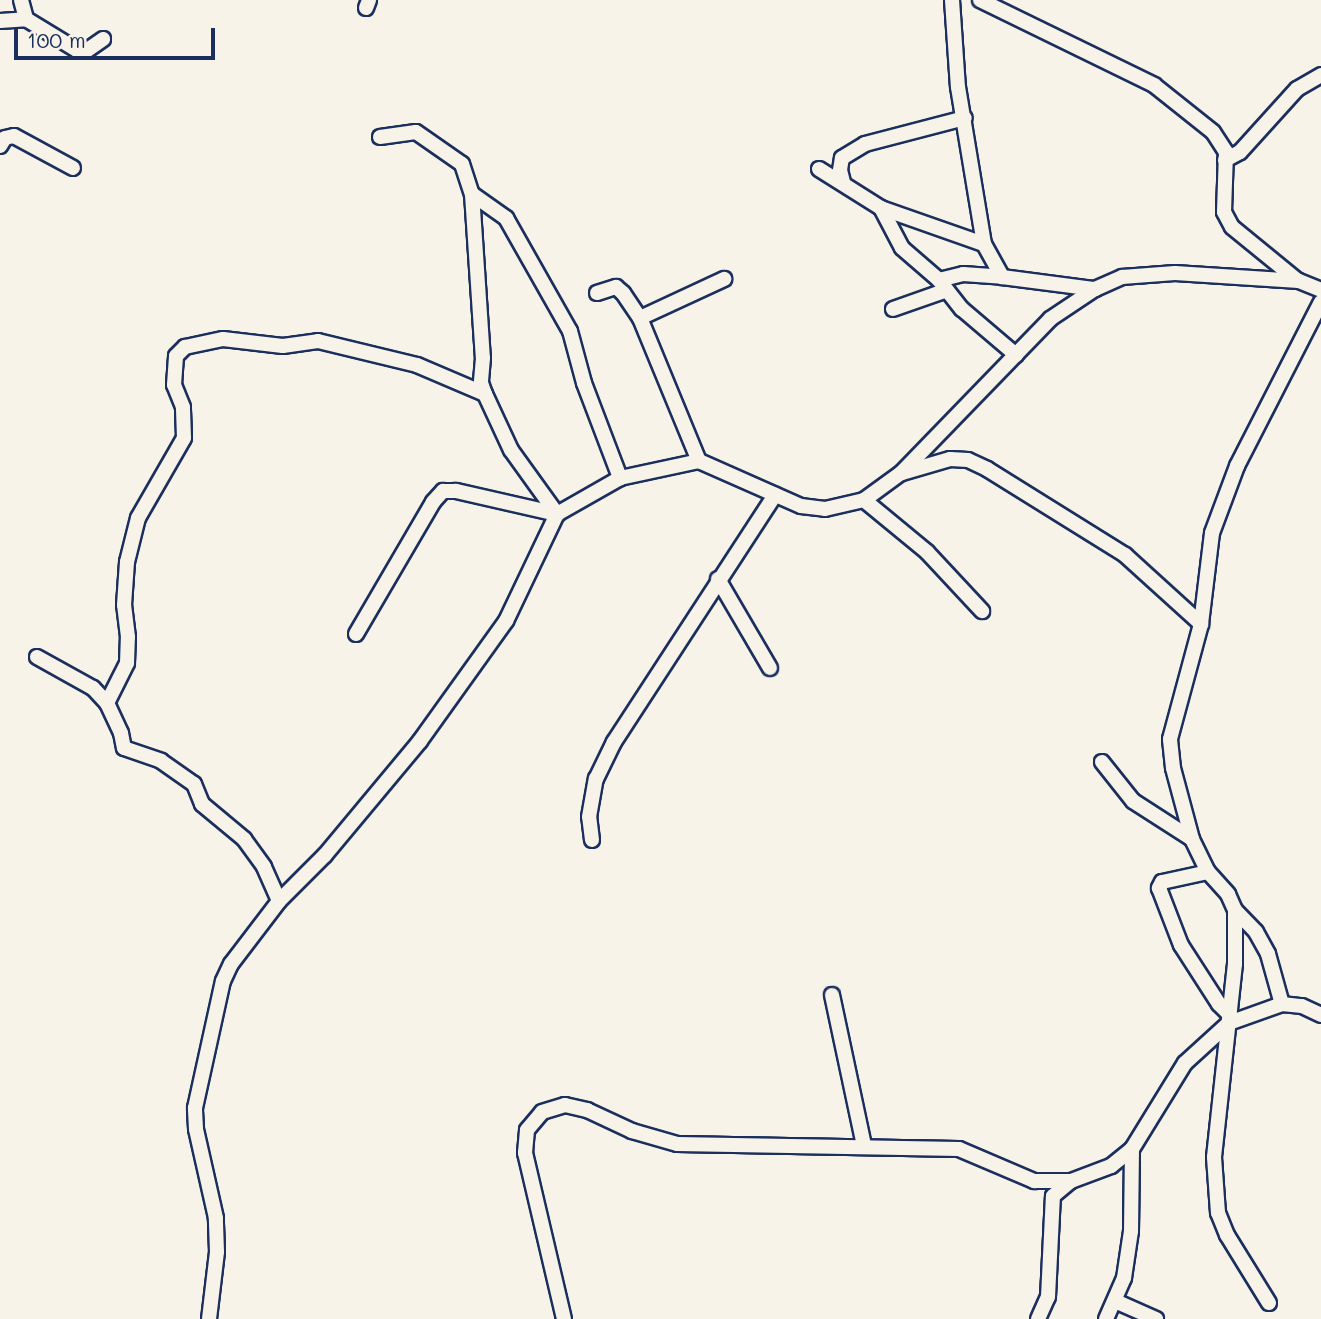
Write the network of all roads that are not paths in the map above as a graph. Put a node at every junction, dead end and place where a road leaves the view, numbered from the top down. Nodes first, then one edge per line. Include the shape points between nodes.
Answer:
1 (21, 0) edge
2 (952, 0) edge
3 (980, 0) edge
4 (26, 19) junction
5 (0, 21) edge
6 (103, 39) dead end
7 (1321, 75) edge
8 (965, 118) junction
9 (380, 137) dead end
10 (0, 146) edge
11 (1225, 160) junction
12 (74, 168) dead end
13 (819, 169) dead end
14 (843, 182) junction
15 (472, 194) junction
16 (881, 208) junction
17 (984, 244) junction
18 (1002, 277) junction
19 (724, 279) dead end
20 (1299, 281) junction
21 (943, 285) junction
22 (1095, 289) junction
23 (1321, 290) edge
24 (597, 293) dead end
25 (1321, 302) edge
26 (893, 309) dead end
27 (640, 318) junction
28 (1016, 355) junction
29 (485, 394) junction
30 (699, 461) junction
31 (901, 474) junction
32 (620, 478) junction
33 (775, 495) junction
34 (864, 500) junction
35 (557, 514) junction
36 (718, 579) junction
37 (982, 611) dead end
38 (1200, 624) junction
39 (356, 634) dead end
40 (37, 657) dead end
41 (770, 668) dead end
42 (107, 703) junction
43 (1102, 762) dead end
44 (1192, 839) junction
45 (592, 840) dead end
46 (1208, 872) junction
47 (279, 901) junction
48 (1236, 909) junction
49 (832, 995) dead end
50 (1282, 1004) junction
51 (1321, 1015) edge
52 (1229, 1019) junction
53 (864, 1146) junction
54 (1132, 1149) junction
55 (1071, 1181) junction
56 (1115, 1301) junction
57 (1269, 1303) dead end
58 (209, 1319) edge
59 (564, 1319) edge
60 (1038, 1319) edge
61 (1106, 1319) edge
62 (1156, 1319) edge

1 - 4 street
2 - 8 street via 958,87
3 - 11 street via 1154,85 1213,132 1226,152
4 - 5 street
4 - 6 street via 77,50 86,51
7 - 11 street via 1297,89 1240,152
8 - 14 street via 865,144 842,158
8 - 17 street
9 - 15 street via 416,132 462,164
10 - 12 street via 13,136
11 - 20 street via 1224,212 1232,227
13 - 14 street
14 - 16 street
15 - 29 street
15 - 32 street via 506,218 570,331
16 - 17 street
16 - 21 street via 902,248
17 - 18 street
18 - 21 street via 963,274
18 - 22 street
19 - 27 street
20 - 22 street via 1175,272 1122,277
20 - 23 street
21 - 26 street
21 - 28 street via 962,309
22 - 28 street via 1050,319
24 - 27 street via 616,287
25 - 38 street via 1224,500 1212,533
27 - 30 street
28 - 31 street
29 - 35 street via 511,450
29 - 42 street via 417,365 318,341 283,346 223,339 185,347 176,356 174,385 186,425 184,438 138,518 127,562 127,663
30 - 32 street
30 - 33 street
31 - 34 street
31 - 38 street via 950,459 968,460 987,469 1125,555
32 - 35 street
33 - 34 street via 801,506 825,509
33 - 36 street
34 - 37 street via 927,552
35 - 39 street via 443,491
35 - 47 street via 506,621 427,730 325,855
36 - 41 street
36 - 45 street via 614,742 596,779 589,817
38 - 44 street via 1170,739
40 - 42 street via 93,688
42 - 47 street via 124,748 161,761 194,784 202,804 244,839 264,867
43 - 44 street via 1133,802
44 - 46 street
46 - 48 street
46 - 52 street via 1162,882 1161,898 1181,945
47 - 58 street via 223,981 198,1085 196,1129 216,1218 218,1252
48 - 50 street via 1268,954
48 - 52 street
49 - 53 street
50 - 51 street via 1302,1006
50 - 52 street
52 - 54 street via 1185,1063
52 - 57 street via 1214,1157 1218,1213
53 - 55 street via 959,1149 1034,1181
53 - 59 street via 677,1144 632,1131 587,1110 565,1105 542,1112 527,1130 525,1153
54 - 55 street via 1111,1166
54 - 56 street via 1131,1231 1124,1278
55 - 60 street via 1053,1196 1048,1297
56 - 61 street
56 - 62 street

